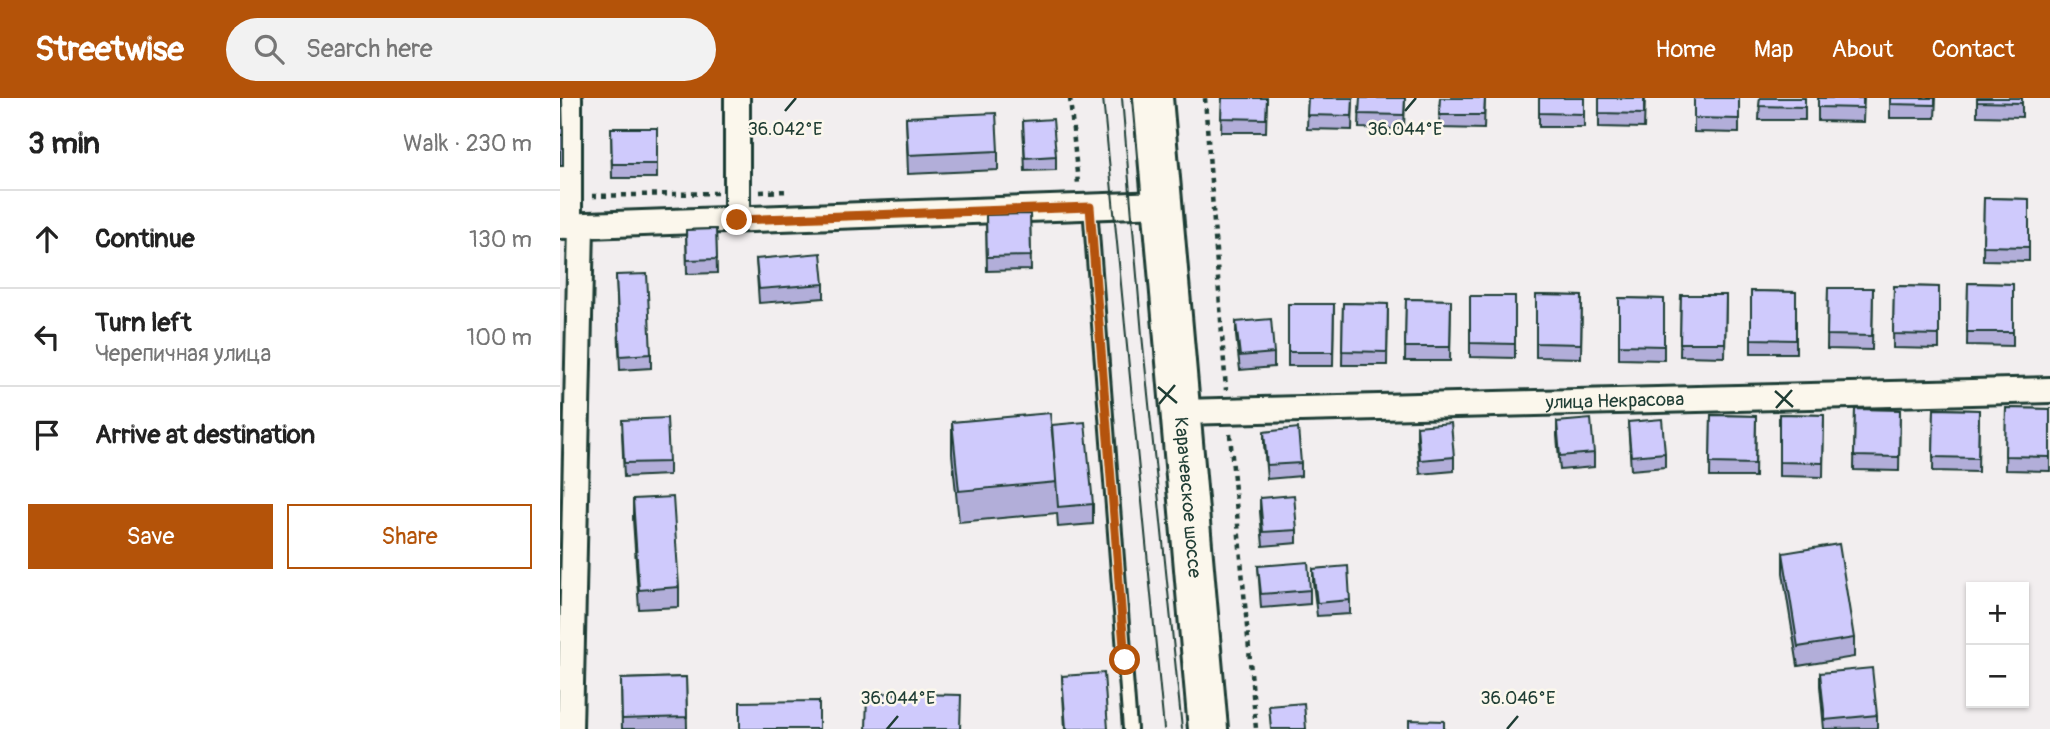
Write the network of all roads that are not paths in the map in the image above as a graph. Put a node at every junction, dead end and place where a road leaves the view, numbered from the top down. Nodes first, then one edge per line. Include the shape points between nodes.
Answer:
1 (569, 98) edge
2 (737, 98) edge
3 (1153, 98) edge
4 (1162, 204) junction
5 (1085, 207) junction
6 (737, 220) junction
7 (570, 226) edge
8 (2050, 390) edge
9 (1181, 412) junction
10 (570, 729) edge
11 (1130, 729) edge
12 (1208, 729) edge

1 - 7 street
2 - 6 street
3 - 4 highway, Карачевское шоссе
4 - 5 street
4 - 9 highway, Карачевское шоссе
5 - 6 street
5 - 11 lane
6 - 7 street
7 - 10 street
8 - 9 street, улица Некрасова
9 - 12 highway, Карачевское шоссе

